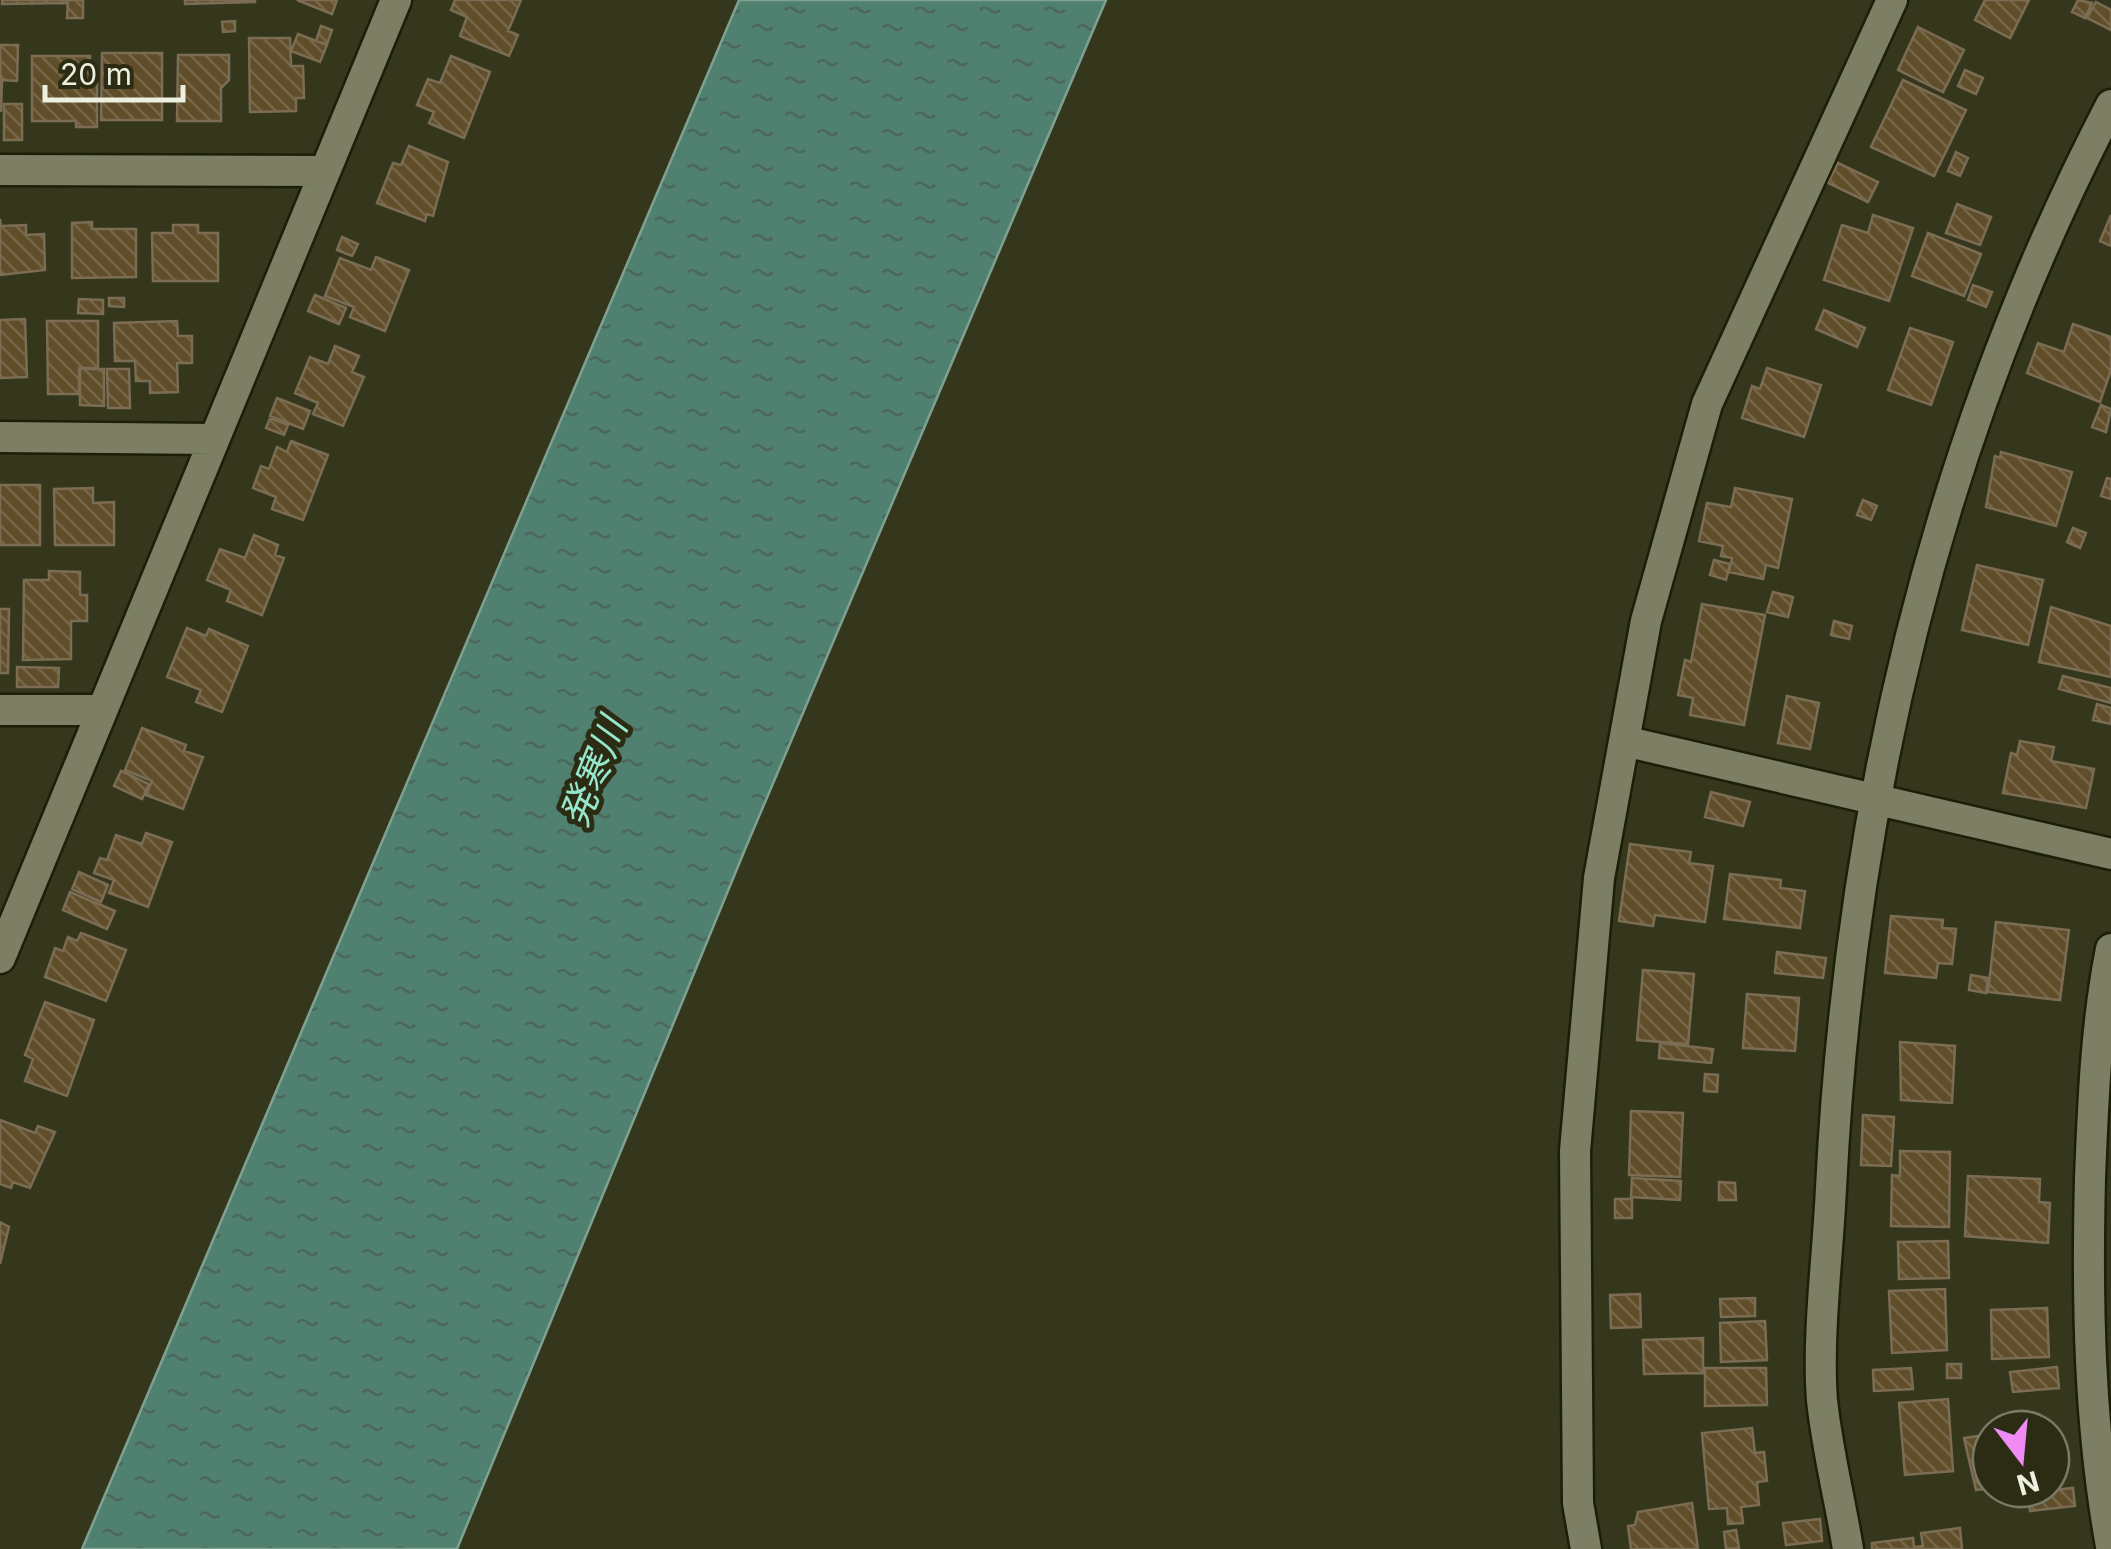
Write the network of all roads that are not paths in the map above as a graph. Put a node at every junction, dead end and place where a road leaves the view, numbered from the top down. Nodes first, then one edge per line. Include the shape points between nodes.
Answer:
1 (396, 0) edge
2 (1892, 0) edge
3 (2111, 105) edge
4 (0, 170) edge
5 (325, 171) junction
6 (0, 437) edge
7 (214, 438) junction
8 (0, 710) edge
9 (102, 710) junction
10 (1624, 741) junction
11 (1876, 802) junction
12 (2111, 854) edge
13 (2111, 949) edge
14 (0, 958) edge
15 (2111, 1546) edge
16 (1586, 1549) edge
17 (1848, 1549) edge

1 - 5 street
2 - 10 street via 1707,404 1646,621
3 - 11 street via 2054,215 1980,400 1917,600
4 - 5 street
5 - 7 street
6 - 7 street
7 - 9 street
8 - 9 street
9 - 14 street
10 - 11 street
10 - 16 street via 1599,878 1575,1151 1578,1503
11 - 12 street
11 - 17 street via 1837,1081 1822,1398
13 - 15 street via 2093,1100 2088,1272 2092,1395

